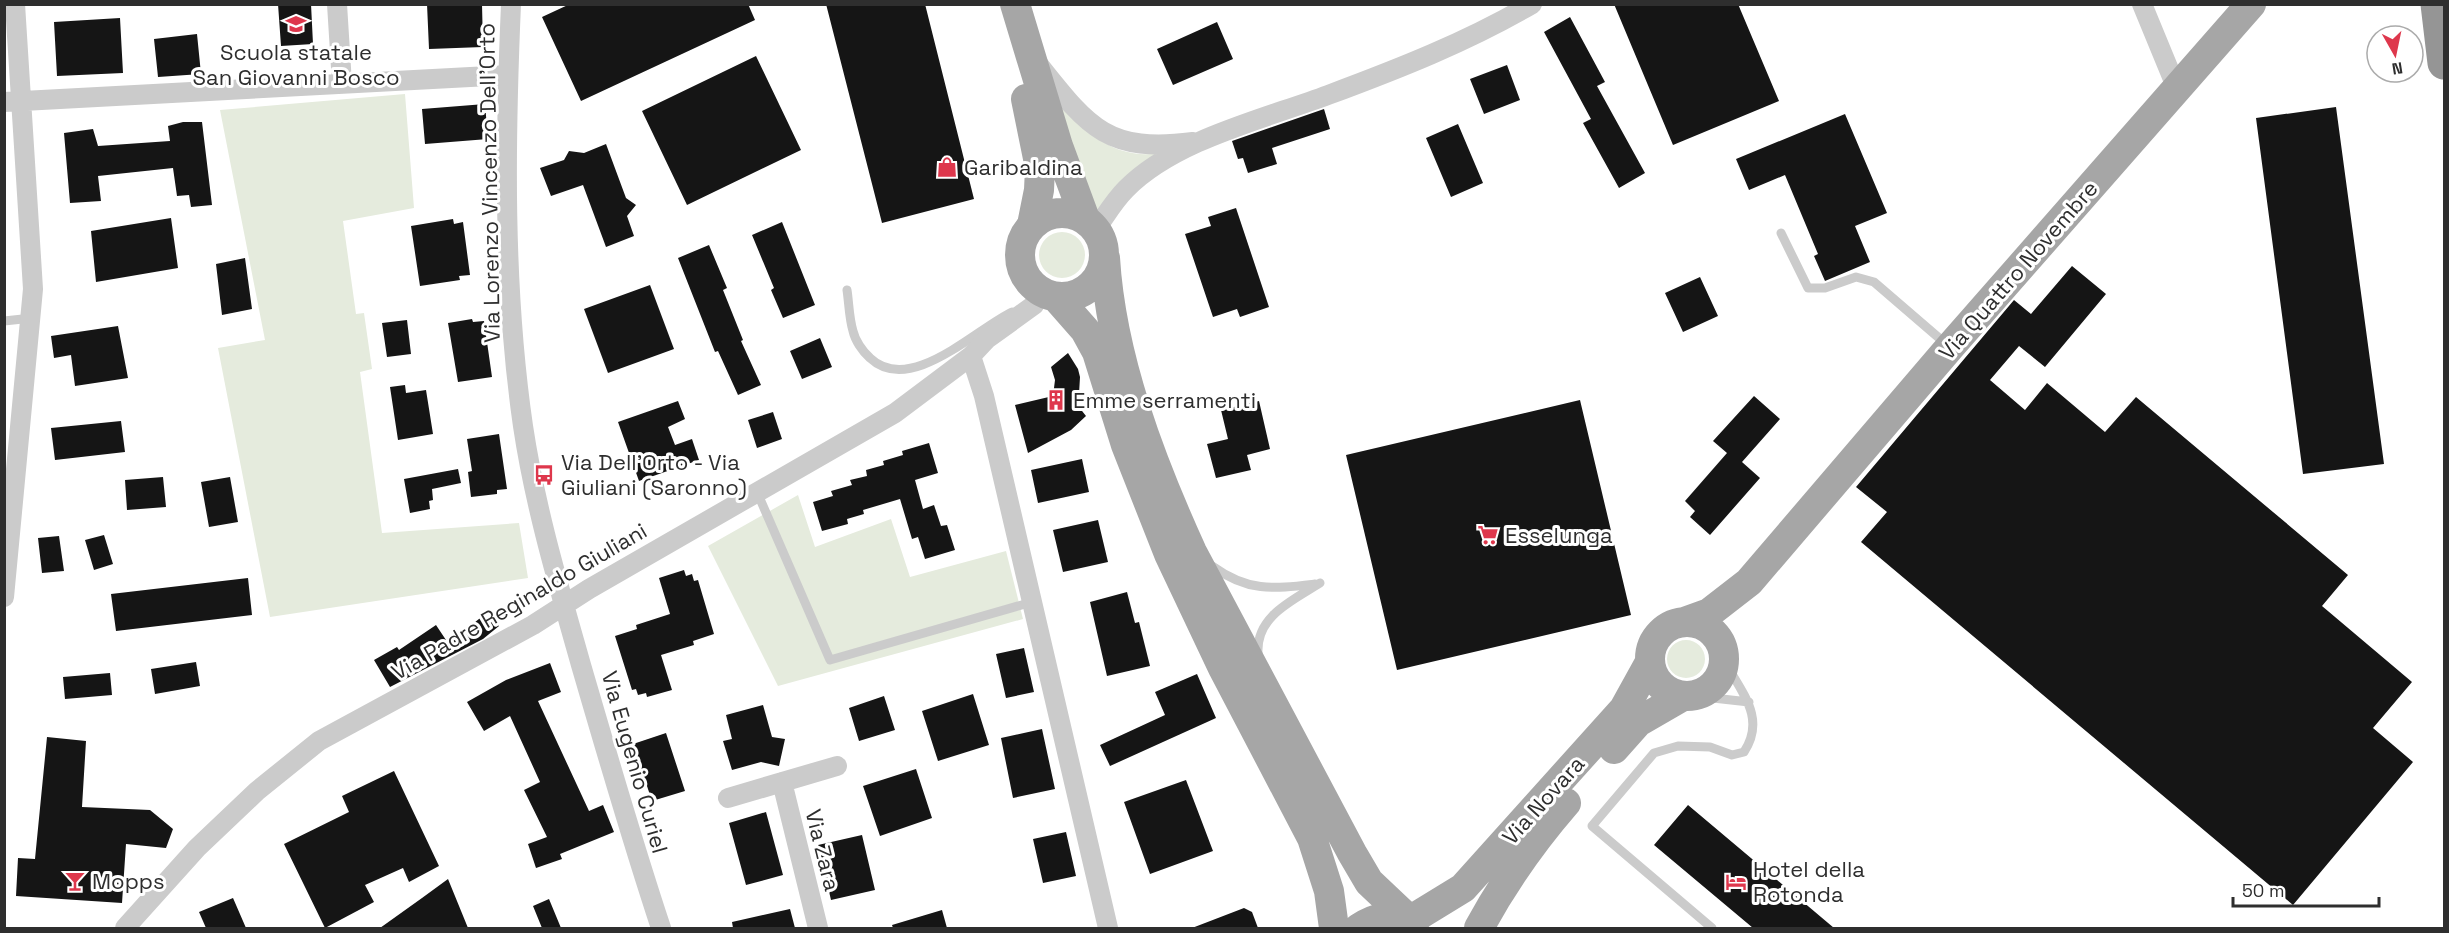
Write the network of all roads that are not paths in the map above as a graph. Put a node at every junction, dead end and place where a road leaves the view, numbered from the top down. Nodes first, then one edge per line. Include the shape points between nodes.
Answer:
1 (15, 4) edge
2 (337, 4) edge
3 (511, 4) edge
4 (1008, 4) edge
5 (1015, 4) edge
6 (1532, 4) edge
7 (2142, 4) edge
8 (2251, 4) edge
9 (2437, 4) edge
10 (1028, 51) junction
11 (2445, 63) edge
12 (508, 75) junction
13 (342, 84) junction
14 (2177, 89) junction
15 (13, 101) edge
16 (1199, 141) junction
17 (1091, 224) junction
18 (1032, 225) junction
19 (1781, 233) dead end
20 (1105, 258) junction
21 (847, 290) dead end
22 (1044, 298) junction
23 (32, 318) junction
24 (4, 321) edge
25 (1950, 347) junction
26 (970, 356) junction
27 (756, 492) junction
28 (1788, 536) joint
29 (1192, 552) junction
30 (1749, 582) junction
31 (4, 597) edge
32 (1032, 602) junction
33 (563, 608) junction
34 (1684, 622) junction
35 (1724, 654) junction
36 (1650, 662) junction
37 (1689, 696) junction
38 (1268, 697) junction
39 (1749, 702) junction
40 (837, 766) dead end
41 (782, 782) junction
42 (728, 798) dead end
43 (1418, 921) edge
44 (125, 928) edge
45 (661, 928) edge
46 (818, 928) edge
47 (1108, 928) edge
48 (1334, 928) edge
49 (1359, 928) edge
50 (1479, 928) edge
51 (1712, 928) edge

1 - 15 street
2 - 13 street
3 - 12 street, Via Lorenzo Vincenzo Dell'Orto
4 - 18 main road via 1040,168
5 - 10 main road
6 - 16 street via 1442,50
7 - 14 street
8 - 14 main road, Via Quattro Novembre
9 - 11 highway
10 - 16 street via 1079,112 1107,136 1142,145
10 - 17 main road via 1068,174
12 - 13 street
12 - 33 street, Via Lorenzo Vincenzo Dell'Orto via 514,345 534,491
13 - 15 street
14 - 25 main road, Via Quattro Novembre
15 - 23 street via 33,257
16 - 17 street via 1148,171
17 - 18 main road via 1072,214 1058,213
17 - 20 main road
18 - 22 main road via 1024,237 1020,262 1024,275
19 - 25 lane via 1808,288 1826,288 1856,277 1874,282
20 - 22 main road via 1094,284 1083,292
20 - 29 main road via 1113,323 1143,431
21 - 22 lane via 857,341 877,365 892,368 928,363 996,319
22 - 26 street, Via Padre Reginaldo Giuliani
22 - 48 main road via 1085,330 1097,352 1126,445 1168,554 1312,838 1329,891
23 - 24 lane
23 - 31 street
25 - 28 main road, Via Quattro Novembre
26 - 27 street, Via Padre Reginaldo Giuliani via 895,413
26 - 32 street via 984,396
27 - 32 lane via 830,660
27 - 33 street, Via Padre Reginaldo Giuliani
28 - 30 main road, Via Novara
29 - 38 main road
29 - 38 lane via 1233,580 1253,587 1320,584 1284,605 1264,623 1258,635 1257,651
30 - 34 main road, Via Novara via 1709,613
30 - 35 main road, Via Novara
32 - 47 street
33 - 44 street, Via Padre Reginaldo Giuliani via 319,741 257,791 197,848
33 - 45 street, Via Eugenio Curiel
34 - 35 main road via 1708,629 1717,637
34 - 36 main road, Via Novara via 1662,632 1654,642
35 - 37 main road, Via Novara via 1722,673 1715,684
35 - 39 lane
36 - 37 main road via 1662,687
36 - 43 main road, Via Novara via 1624,709 1469,882
37 - 39 lane
37 - 50 main road, Via Novara via 1638,722 1544,829 1499,892
38 - 43 main road via 1370,882
39 - 51 lane via 1754,728 1744,752 1732,755 1710,747 1678,746 1653,753 1592,826
40 - 41 street
41 - 42 street
41 - 46 street, Via Zara
43 - 49 main road via 1382,917

